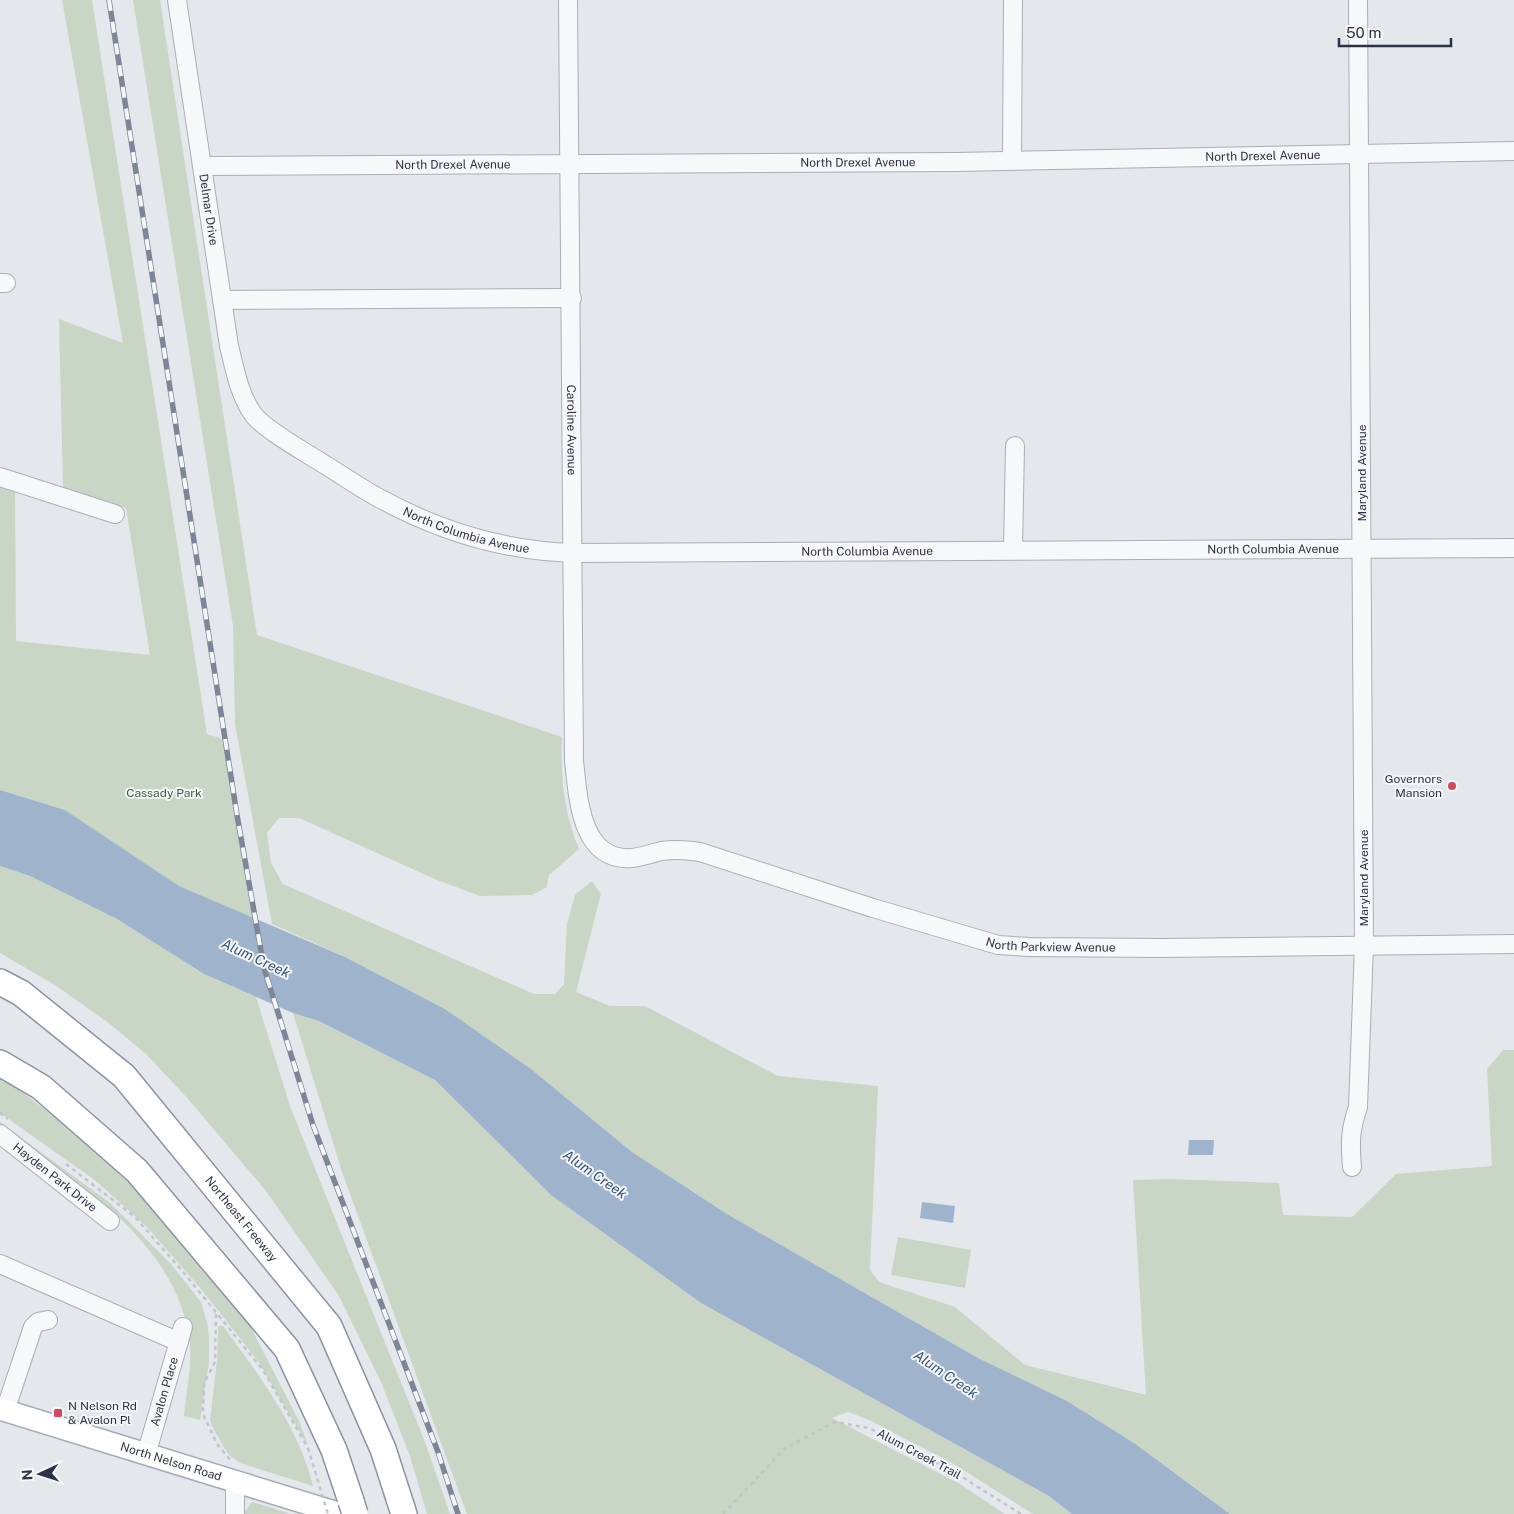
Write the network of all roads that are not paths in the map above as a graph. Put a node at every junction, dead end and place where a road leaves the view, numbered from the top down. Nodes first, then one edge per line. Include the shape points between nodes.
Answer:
1 (177, 0) edge
2 (568, 0) edge
3 (1013, 0) edge
4 (1358, 0) edge
5 (1514, 151) edge
6 (1360, 154) junction
7 (1012, 160) junction
8 (569, 164) junction
9 (203, 166) junction
10 (572, 298) junction
11 (222, 300) junction
12 (255, 416) joint
13 (1015, 446) dead end
14 (0, 477) edge
15 (115, 514) dead end
16 (1514, 548) edge
17 (1362, 549) junction
18 (1013, 550) junction
19 (574, 553) junction
20 (605, 851) joint
21 (1514, 944) edge
22 (1364, 946) junction
23 (0, 982) edge
24 (0, 1063) edge
25 (0, 1134) edge
26 (1352, 1167) dead end
27 (110, 1221) dead end
28 (0, 1264) edge
29 (48, 1320) dead end
30 (3, 1410) edge
31 (146, 1455) junction
32 (234, 1473) junction
33 (344, 1507) edge
34 (235, 1514) edge
35 (404, 1514) edge

1 - 9 street, Delmar Drive
2 - 8 street, Caroline Avenue
3 - 7 street
4 - 6 street, Maryland Avenue
5 - 6 street, North Drexel Avenue
6 - 7 street, North Drexel Avenue
6 - 17 street, Maryland Avenue
7 - 8 street, North Drexel Avenue
8 - 9 street, North Drexel Avenue
8 - 10 street, Caroline Avenue
9 - 11 street, Delmar Drive
10 - 11 street
10 - 19 street, Caroline Avenue
11 - 12 street, Delmar Drive via 238,381
12 - 19 street, North Columbia Avenue via 287,441 379,498 428,522 517,548
13 - 18 street
14 - 15 street
16 - 17 street, North Columbia Avenue
17 - 18 street, North Columbia Avenue
17 - 22 street, Maryland Avenue
18 - 19 street, North Columbia Avenue
19 - 20 street, Caroline Avenue via 574,761 580,814 594,842
20 - 22 street, North Parkview Avenue via 631,858 663,851 700,852 998,945
21 - 22 street, North Parkview Avenue
22 - 26 street, Maryland Avenue via 1358,1107 1350,1139
23 - 35 highway, Northeast Freeway via 22,993 124,1076 329,1326 383,1449
24 - 33 highway via 41,1087 137,1170 288,1350 334,1450
25 - 27 street, Hayden Park Drive
28 - 31 street, Avalon Place via 181,1335
29 - 30 street via 33,1327
30 - 31 main road, North Nelson Road
31 - 32 main road, North Nelson Road
32 - 33 main road, North Nelson Road
32 - 34 street

